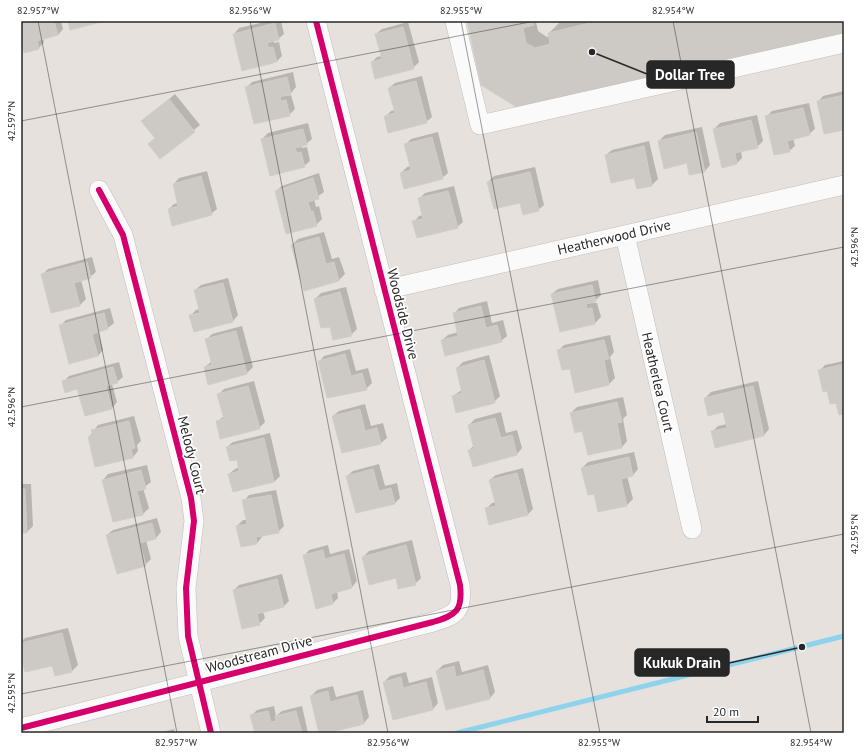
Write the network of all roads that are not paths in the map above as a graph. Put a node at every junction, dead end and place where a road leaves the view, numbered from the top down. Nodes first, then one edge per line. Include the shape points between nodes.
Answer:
1 (316, 21) edge
2 (455, 21) edge
3 (844, 43) edge
4 (844, 185) edge
5 (99, 190) dead end
6 (625, 235) junction
7 (384, 290) junction
8 (692, 528) dead end
9 (456, 613) joint
10 (199, 682) junction
11 (21, 728) edge
12 (211, 733) edge

1 - 7 street, Woodside Drive
2 - 3 street via 480,125
4 - 6 street, Heatherwood Drive
5 - 10 street, Melody Court via 123,235 191,498 194,521 186,588 186,612 188,636
6 - 7 street, Heatherwood Drive
6 - 8 street, Heatherlea Court
7 - 9 street, Woodside Drive via 460,585 460,605
9 - 10 street, Woodstream Drive via 433,622
10 - 11 street, Woodstream Drive
10 - 12 street, Melody Court

